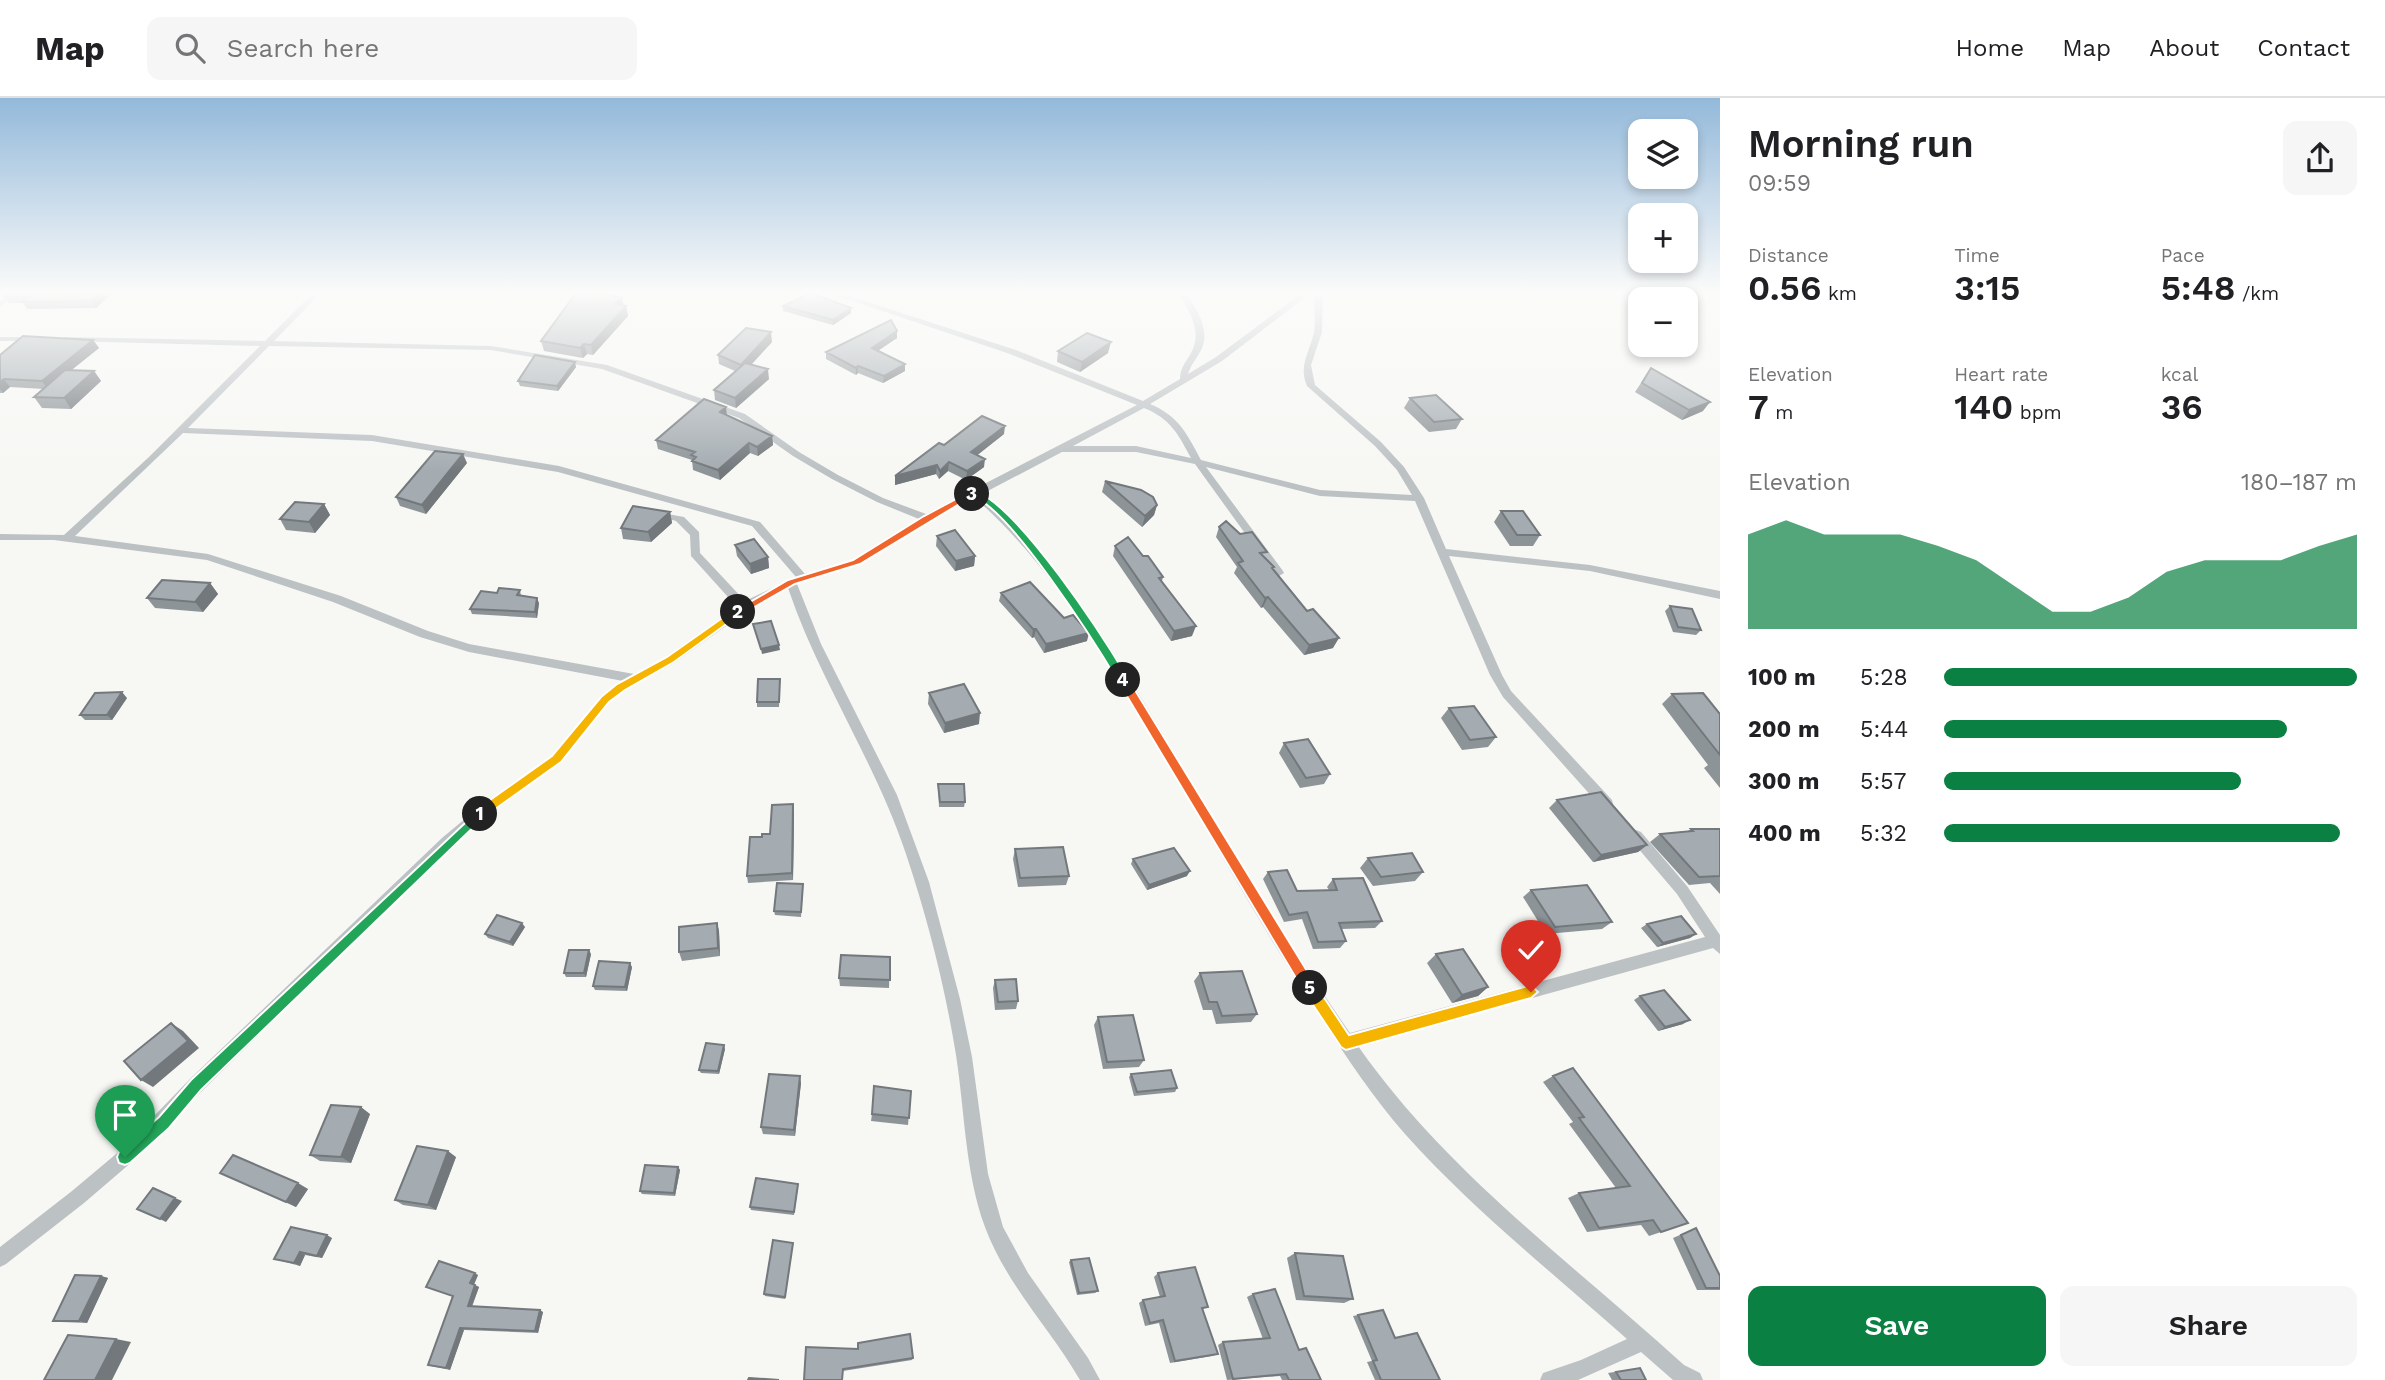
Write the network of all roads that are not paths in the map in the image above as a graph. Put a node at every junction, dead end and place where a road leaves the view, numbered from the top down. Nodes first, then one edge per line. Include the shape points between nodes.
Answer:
1 (255, 353) edge
2 (522, 353) edge
3 (1015, 353) edge
4 (1194, 353) edge
5 (1227, 353) edge
6 (1310, 353) edge
7 (534, 354) joint
8 (1184, 381) junction
9 (1143, 405) junction
10 (181, 430) junction
11 (1059, 449) junction
12 (1197, 461) junction
13 (975, 493) junction
14 (1419, 498) junction
15 (665, 515) edge
16 (927, 518) junction
17 (0, 537) edge
18 (66, 539) junction
19 (1443, 552) junction
20 (1279, 573) edge
21 (797, 580) junction
22 (1720, 595) edge
23 (744, 608) junction
24 (636, 679) junction
25 (1616, 815) edge
26 (1625, 824) edge
27 (1718, 944) edge
28 (1346, 1042) junction
29 (0, 1258) edge
30 (1644, 1341) junction
31 (1090, 1380) edge
32 (1550, 1380) edge
33 (1693, 1380) edge

1 - 10 street
2 - 7 street
3 - 9 street
4 - 8 street via 1185,368
5 - 8 street
6 - 14 street via 1307,379 1317,393 1391,457
7 - 16 street via 604,367 727,409 835,477
8 - 9 street
9 - 11 street
9 - 12 street via 1178,426
10 - 18 street
10 - 21 street via 372,438 559,469 756,524
11 - 12 street via 1136,449
11 - 13 street
12 - 14 street via 1320,493
12 - 20 street
13 - 16 street
13 - 28 street via 1026,539 1098,639 1263,914
14 - 19 street
15 - 23 street via 680,519 695,534 695,554
16 - 21 street via 856,562
17 - 18 street
18 - 24 street via 208,557 469,648
19 - 22 street via 1590,568
19 - 25 street via 1507,694
21 - 23 street
21 - 31 street via 807,626 886,781 922,884 956,1017 990,1215 1024,1285
23 - 24 street
24 - 29 street via 592,712 556,759 447,842 196,1085 164,1123
26 - 27 street via 1682,890
27 - 28 street
28 - 30 street via 1422,1140 1536,1248
30 - 32 street
30 - 33 street via 1677,1372

